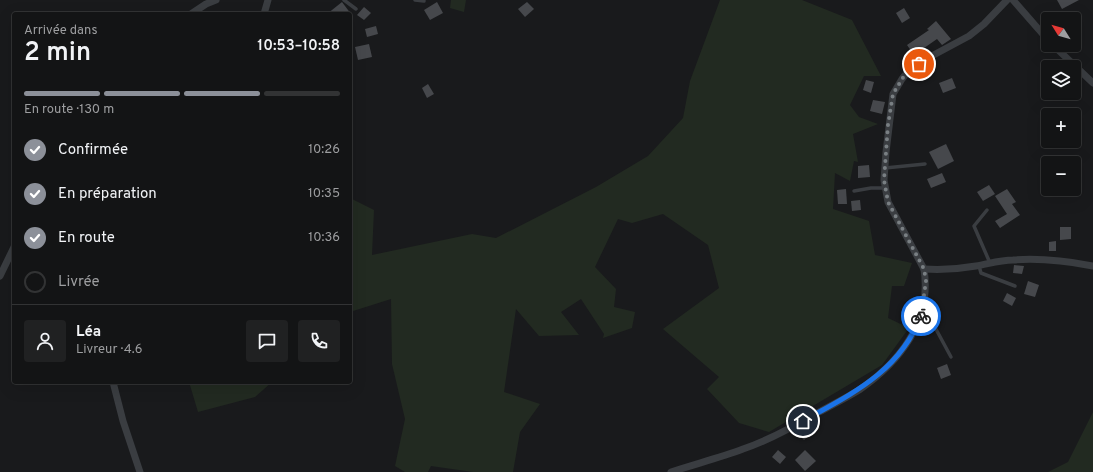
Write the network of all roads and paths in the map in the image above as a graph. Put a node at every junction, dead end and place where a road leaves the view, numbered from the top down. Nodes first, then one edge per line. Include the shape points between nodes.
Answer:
1 (216, 0) edge
2 (268, 0) edge
3 (344, 0) edge
4 (415, 0) edge
5 (1007, 0) edge
6 (1013, 0) edge
7 (424, 2) dead end
8 (356, 10) dead end
9 (194, 12) edge
10 (265, 12) edge
11 (1041, 32) edge
12 (1060, 52) edge
13 (1093, 83) edge
14 (925, 164) dead end
15 (885, 168) junction
16 (886, 188) junction
17 (854, 191) dead end
18 (987, 210) dead end
19 (12, 251) edge
20 (990, 263) junction
21 (979, 266) junction
22 (1093, 266) edge
23 (924, 269) junction
24 (937, 270) junction
25 (0, 276) edge
26 (926, 281) junction
27 (1015, 286) dead end
28 (923, 305) junction
29 (951, 356) dead end
30 (114, 384) edge
31 (140, 472) edge
32 (671, 472) edge

1 - 9 street
2 - 10 street
3 - 8 lane
4 - 7 lane
5 - 15 street via 969,36 910,69 902,79 893,94
6 - 11 street
12 - 13 street
14 - 15 lane
15 - 16 street
16 - 17 lane
16 - 23 street via 888,202
18 - 20 lane via 974,226
19 - 25 street
20 - 21 street
20 - 22 street via 1013,260 1056,261
21 - 24 street
21 - 27 lane via 981,273
23 - 24 street
23 - 26 street
24 - 26 street
26 - 28 street
28 - 29 lane
28 - 32 street via 916,328 901,352 883,371 858,390 763,442
30 - 31 street

